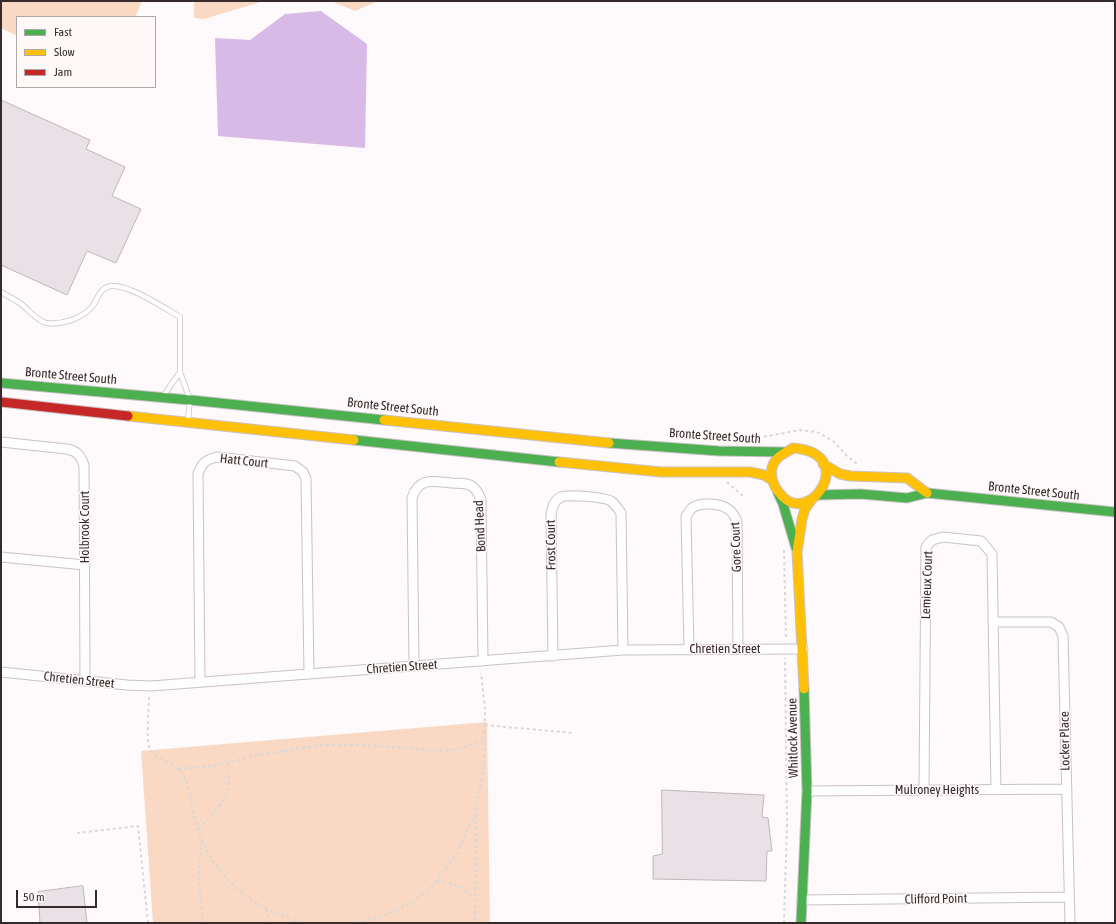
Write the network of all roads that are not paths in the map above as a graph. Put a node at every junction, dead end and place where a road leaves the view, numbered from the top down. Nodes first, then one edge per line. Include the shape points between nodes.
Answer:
1 (1, 292) edge
2 (180, 372) junction
3 (1, 383) edge
4 (162, 398) junction
5 (190, 400) junction
6 (1, 402) edge
7 (187, 422) junction
8 (1, 442) edge
9 (783, 452) junction
10 (823, 464) junction
11 (772, 480) junction
12 (778, 493) junction
13 (927, 493) junction
14 (814, 497) junction
15 (1115, 512) edge
16 (797, 552) junction
17 (1, 557) edge
18 (85, 565) junction
19 (994, 622) junction
20 (738, 649) junction
21 (803, 649) junction
22 (622, 650) junction
23 (689, 650) junction
24 (553, 656) junction
25 (483, 661) junction
26 (414, 666) junction
27 (1, 672) edge
28 (309, 674) junction
29 (85, 681) junction
30 (200, 682) junction
31 (924, 789) junction
32 (996, 789) junction
33 (1067, 789) junction
34 (807, 791) junction
35 (1069, 897) junction
36 (802, 900) junction
37 (801, 923) edge
38 (1070, 923) edge

1 - 2 lane via 45,323 64,323 80,317 92,307 99,293 110,286 123,287 180,317
2 - 4 lane
2 - 5 lane
3 - 4 main road, Bronte Street South
4 - 5 main road, Bronte Street South
5 - 7 lane
5 - 9 main road, Bronte Street South via 624,444 719,451
6 - 7 main road
7 - 11 main road via 623,469 661,472 750,472
8 - 18 street, Holbrook Court via 67,449 76,451 81,457 84,465
9 - 10 main road via 793,448 804,448 814,452
9 - 11 main road via 772,470
10 - 13 main road via 840,474 850,476 907,478
10 - 14 main road via 826,480 822,490
11 - 12 main road
12 - 14 main road via 793,503 804,502
12 - 16 main road, Whitlock Avenue
13 - 14 main road, Bronte Street South via 907,498 861,494
13 - 15 main road, Bronte Street South
14 - 16 main road, Whitlock Avenue via 805,509
16 - 21 main road, Whitlock Avenue
17 - 18 street
18 - 29 street, Holbrook Court
19 - 31 street, Lemieux Court via 992,554 981,541 943,537 932,540 926,547
19 - 32 street, Lemieux Court
19 - 33 street, Locker Place via 1051,622 1059,627 1063,636
20 - 21 street, Chretien Street
20 - 23 street, Chretien Street
20 - 23 street, Gore Court via 737,522 730,509 708,504 692,508 686,516
21 - 34 main road, Whitlock Avenue
22 - 23 street, Chretien Street
22 - 24 street, Chretien Street
22 - 24 street, Frost Court via 621,513 611,501 571,496 562,497 555,502 551,515
24 - 25 street, Chretien Street
25 - 26 street, Chretien Street
25 - 26 street, Bond Head via 482,500 477,491 469,485 429,480 414,490 412,498
26 - 28 street, Chretien Street
27 - 29 street, Chretien Street
28 - 30 street, Chretien Street
28 - 30 street, Hatt Court via 306,479 303,472 295,466 217,457 201,465 198,474
29 - 30 street, Chretien Street via 151,686
31 - 32 street, Mulroney Heights
31 - 34 street, Mulroney Heights
32 - 33 street, Mulroney Heights
33 - 35 street, Locker Place
34 - 36 main road, Whitlock Avenue
35 - 36 street, Clifford Point
35 - 38 street, Locker Place
36 - 37 main road, Whitlock Avenue

